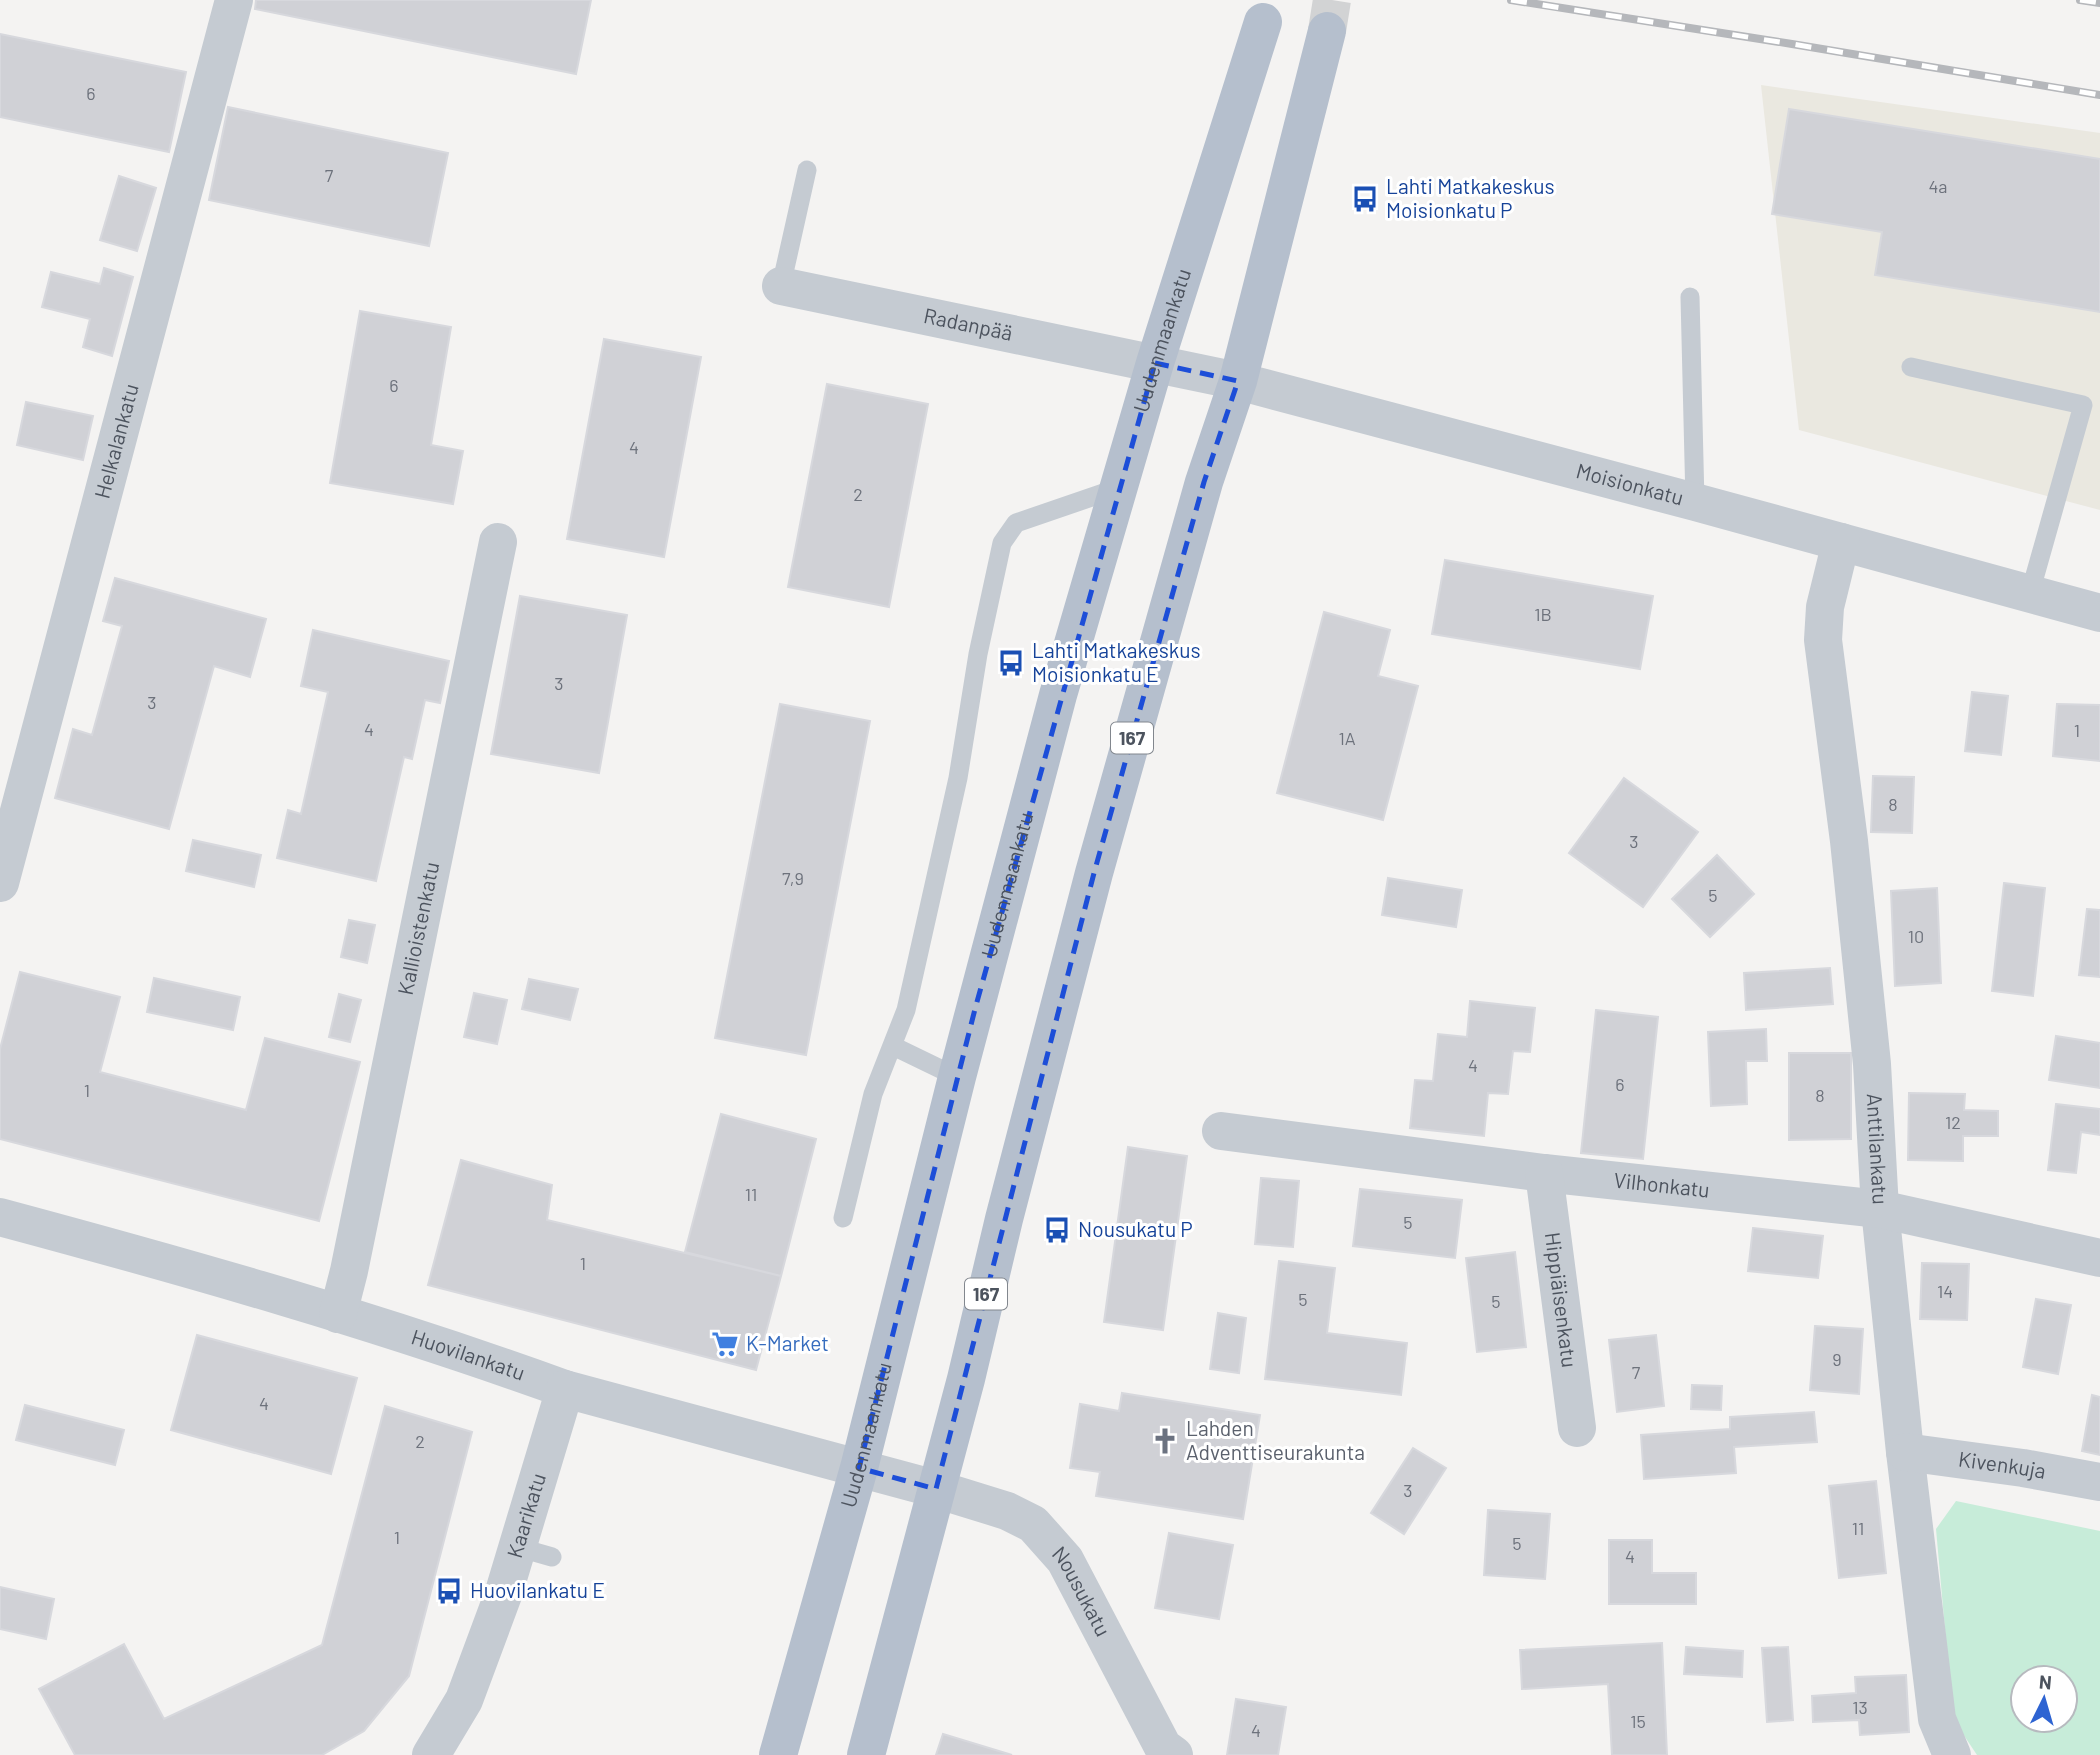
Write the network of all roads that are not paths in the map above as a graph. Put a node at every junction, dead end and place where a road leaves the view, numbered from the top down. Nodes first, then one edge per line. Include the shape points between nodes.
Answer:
1 (234, 0) edge
2 (1263, 22) dead end
3 (1327, 31) tunnel mouth
4 (807, 170) dead end
5 (781, 286) joint
6 (1690, 297) dead end
7 (1155, 363) junction
8 (1911, 367) dead end
9 (1238, 381) junction
10 (1118, 488) junction
11 (1695, 502) junction
12 (498, 542) dead end
13 (1841, 542) junction
14 (2030, 593) junction
15 (2100, 613) edge
16 (0, 883) edge
17 (893, 1046) junction
18 (957, 1077) junction
19 (1221, 1131) dead end
20 (1544, 1173) junction
21 (1880, 1209) junction
22 (0, 1217) edge
23 (843, 1219) dead end
24 (2100, 1258) edge
25 (338, 1314) junction
26 (565, 1389) junction
27 (1577, 1428) dead end
28 (1905, 1452) junction
29 (859, 1468) junction
30 (2100, 1482) edge
31 (936, 1489) junction
32 (431, 1755) edge
33 (778, 1755) edge
34 (866, 1755) edge
35 (1174, 1755) edge
36 (1952, 1755) edge

1 - 16 street, Helkalankatu
2 - 7 main road, Uudenmaankatu
3 - 9 main road, 167
4 - 5 lane
5 - 7 street, Radanpää
6 - 11 lane
7 - 9 street, Moisionkatu
7 - 10 main road, Uudenmaankatu
8 - 14 lane via 2083,405
9 - 11 street, Moisionkatu
9 - 31 main road, 167 via 1204,481 1094,873
10 - 17 lane via 1016,523 1002,543 958,778 906,1010
10 - 18 main road, Uudenmaankatu
11 - 13 street, Moisionkatu
12 - 25 street, Kallioistenkatu
13 - 14 street, Moisionkatu
13 - 21 street, Anttilankatu via 1825,607 1823,640 1872,1064
14 - 15 street, Moisionkatu
17 - 18 lane
17 - 23 lane via 873,1094
18 - 29 main road, Uudenmaankatu
19 - 20 street, Vilhonkatu
20 - 21 street, Vilhonkatu
20 - 27 street, Hippiäisenkatu
21 - 24 street, Vilhonkatu
21 - 28 street, Anttilankatu
22 - 25 street, Huovilankatu
25 - 26 street, Huovilankatu
26 - 29 street, Huovilankatu
26 - 32 street, Kaarikatu via 535,1552 503,1595 464,1700
28 - 30 street, Kivenkuja
28 - 36 street, Anttilankatu via 1937,1720
29 - 31 street, Huovilankatu
29 - 33 main road, Uudenmaankatu
31 - 34 main road, 167
31 - 35 street, Nousukatu via 1033,1524 1065,1560 1163,1747

